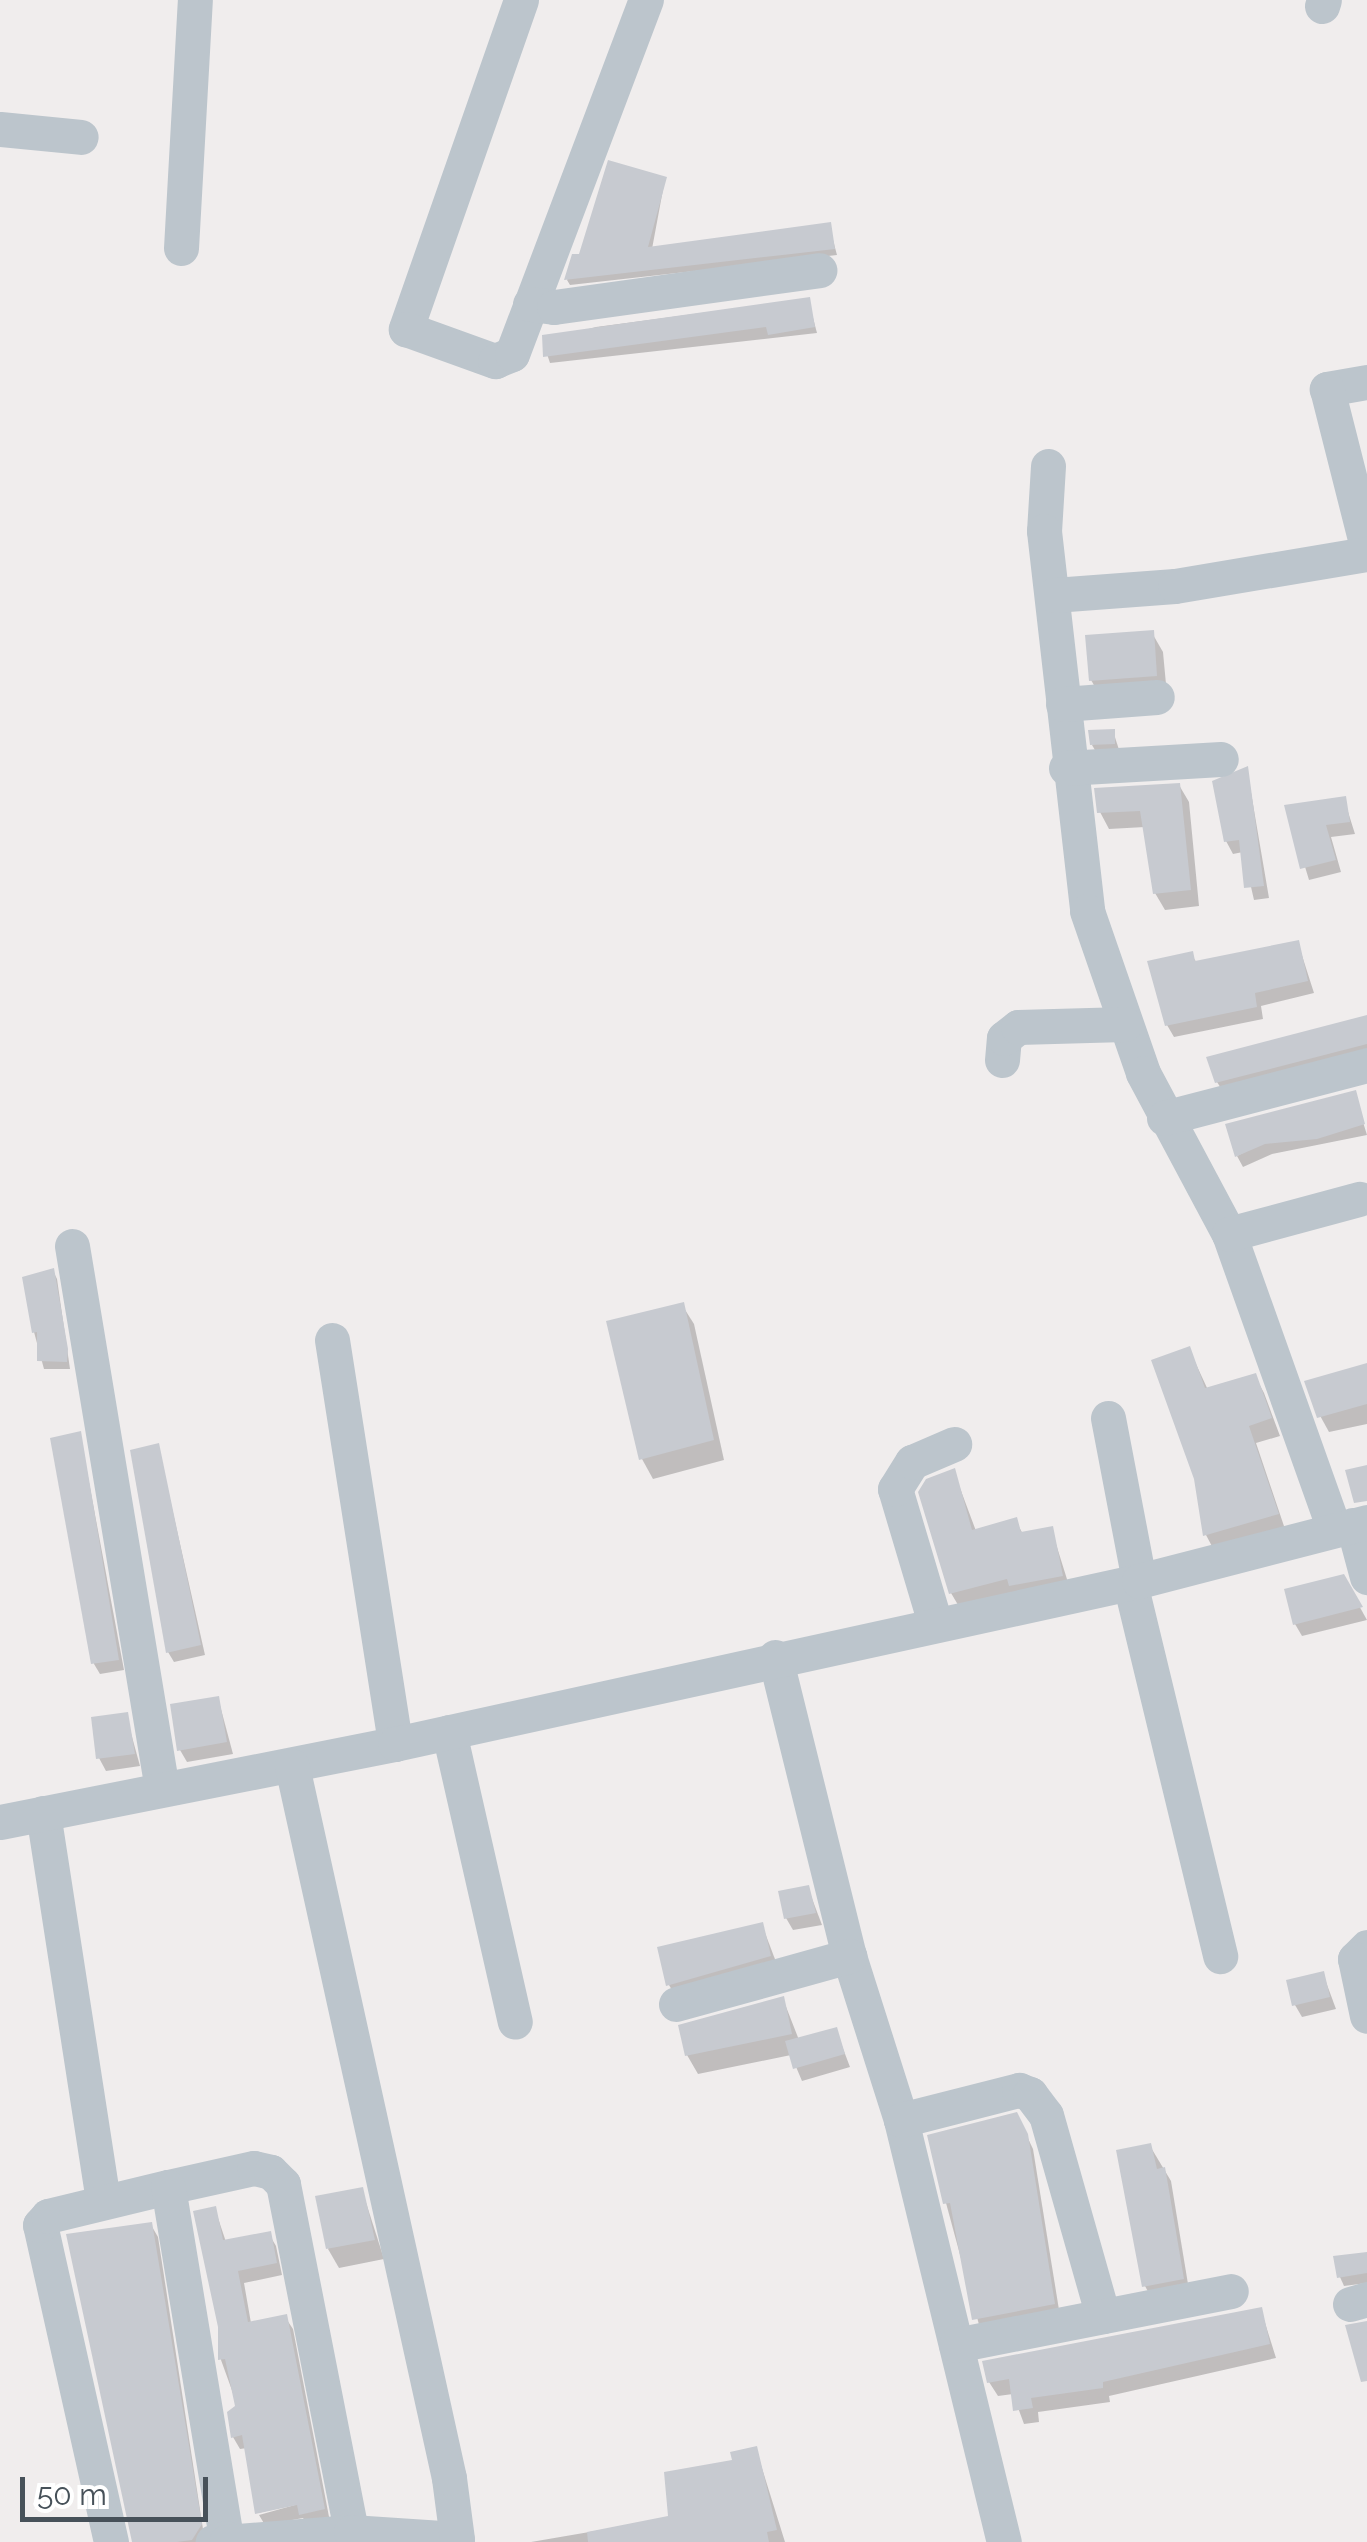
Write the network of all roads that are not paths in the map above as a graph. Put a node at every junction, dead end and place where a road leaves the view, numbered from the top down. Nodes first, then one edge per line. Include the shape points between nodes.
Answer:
1 (195, 0) edge
2 (521, 0) edge
3 (646, 0) edge
4 (0, 129) edge
5 (81, 137) dead end
6 (181, 248) dead end
7 (820, 270) dead end
8 (530, 304) junction
9 (1367, 382) edge
10 (1048, 466) dead end
11 (1367, 551) edge
12 (1054, 595) junction
13 (1157, 697) dead end
14 (1064, 704) junction
15 (1221, 759) dead end
16 (1066, 768) junction
17 (1124, 1024) junction
18 (1002, 1060) dead end
19 (1367, 1065) edge
20 (1164, 1118) junction
21 (1359, 1199) dead end
22 (1228, 1234) junction
23 (72, 1246) dead end
24 (332, 1340) dead end
25 (1108, 1418) dead end
26 (954, 1444) dead end
27 (1351, 1526) edge
28 (1367, 1578) edge
29 (1134, 1582) junction
30 (935, 1623) junction
31 (775, 1657) junction
32 (450, 1732) junction
33 (395, 1744) junction
34 (292, 1766) junction
35 (162, 1789) junction
36 (43, 1813) junction
37 (0, 1822) edge
38 (1367, 1946) edge
39 (849, 1956) junction
40 (1220, 1956) dead end
41 (676, 2004) dead end
42 (1367, 2016) edge
43 (515, 2022) dead end
44 (901, 2120) junction
45 (168, 2187) junction
46 (103, 2200) junction
47 (1231, 2291) dead end
48 (1103, 2316) junction
49 (956, 2345) junction
50 (330, 2536) edge
51 (457, 2540) edge
52 (222, 2541) edge
53 (112, 2542) edge
54 (1004, 2542) edge

1 - 6 street
2 - 8 street via 406,329 495,361 512,354
3 - 8 street
4 - 5 street
7 - 8 street via 554,307
9 - 11 street via 1327,388
10 - 12 street via 1044,530
11 - 12 street via 1175,586
12 - 14 street
13 - 14 street
14 - 16 street
15 - 16 street
16 - 17 street via 1086,911
17 - 18 street via 1018,1027 1004,1038
17 - 20 street
19 - 20 street
20 - 22 street
21 - 22 street
22 - 27 street
23 - 35 street
24 - 33 street
25 - 29 street
26 - 30 street via 912,1462 895,1489
27 - 28 street
27 - 29 street
29 - 30 street
29 - 40 street
30 - 31 street
31 - 32 street
31 - 39 street
32 - 33 street
32 - 43 street
33 - 34 street
34 - 35 street
34 - 51 street via 449,2478
35 - 36 street
36 - 37 street
36 - 46 street
38 - 42 street via 1356,1959
39 - 41 street
39 - 44 street
44 - 48 street via 1019,2090 1030,2094 1046,2115
44 - 49 street
45 - 46 street
45 - 50 street via 254,2168 282,2184
45 - 52 street
46 - 53 street via 48,2216 38,2238
47 - 48 street
48 - 49 street
49 - 54 street
50 - 51 street
50 - 52 street

